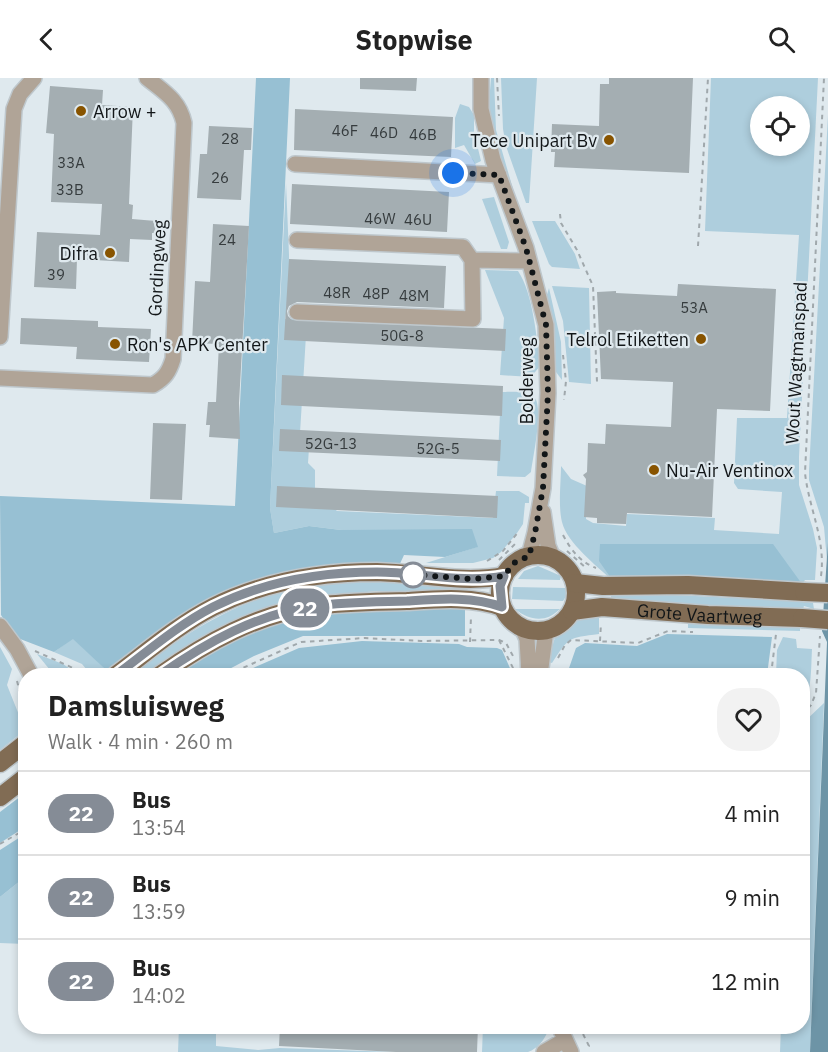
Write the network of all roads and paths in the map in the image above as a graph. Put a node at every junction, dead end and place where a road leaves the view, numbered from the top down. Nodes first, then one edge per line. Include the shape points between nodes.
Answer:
1 (34, 78) edge
2 (147, 78) edge
3 (481, 78) edge
4 (708, 78) edge
5 (824, 78) edge
6 (295, 164) dead end
7 (499, 175) junction
8 (560, 214) dead end
9 (297, 240) dead end
10 (698, 246) dead end
11 (472, 260) junction
12 (529, 261) junction
13 (297, 312) dead end
14 (0, 337) edge
15 (0, 378) edge
16 (597, 382) dead end
17 (541, 504) junction
18 (522, 526) dead end
19 (529, 556) junction
20 (553, 558) junction
21 (482, 563) dead end
22 (504, 576) junction
23 (575, 583) junction
24 (817, 590) edge
25 (502, 607) junction
26 (572, 611) junction
27 (824, 625) edge
28 (0, 626) edge
29 (522, 628) junction
30 (546, 630) junction
31 (701, 632) dead end
32 (776, 634) dead end
33 (499, 640) junction
34 (16, 649) junction
35 (539, 667) edge
36 (27, 668) edge
37 (35, 668) edge
38 (73, 668) edge
39 (126, 668) edge
40 (171, 668) edge
41 (243, 668) edge
42 (513, 668) edge
43 (772, 668) edge
44 (810, 706) edge
45 (18, 749) edge
46 (0, 763) edge
47 (18, 783) edge
48 (0, 797) edge
49 (18, 834) edge
50 (0, 844) edge
51 (583, 1034) edge
52 (568, 1046) edge
53 (544, 1052) edge
54 (581, 1052) edge

1 - 14 street via 20,94 14,109
2 - 15 street, Gordingweg via 176,102 184,123 170,368 153,385
3 - 7 street, Bolderweg via 481,109
4 - 10 path
5 - 24 path, Wout Wagtmanspad via 805,473 821,545 823,565
6 - 7 street
7 - 12 street, Bolderweg
8 - 16 path via 593,286
9 - 11 street via 463,247
11 - 12 street
11 - 13 street via 473,319
12 - 17 street, Bolderweg via 546,325 548,393
17 - 19 street, Bolderweg
17 - 20 street, Bolderweg
18 - 21 path via 503,550
19 - 20 main road
19 - 22 main road via 514,563
20 - 23 main road via 563,564
22 - 25 main road via 500,586
22 - 39 main road via 462,579 378,572 303,578 213,607
23 - 24 main road, Grote Vaartweg
23 - 26 main road
25 - 29 main road
25 - 40 main road via 489,602 434,600 313,606 260,619 216,638
26 - 27 main road, Grote Vaartweg, bridge via 602,607 802,618
26 - 30 main road via 565,620
27 - 44 path via 816,693
28 - 34 street
29 - 30 main road
29 - 35 street
30 - 35 street
31 - 35 path, Grote Vaartweg via 668,631 638,643 571,640
32 - 43 path
33 - 35 path via 516,661
33 - 41 path via 365,638 301,642
33 - 42 path
34 - 36 street
34 - 37 street
34 - 38 path via 32,650
45 - 46 main road
47 - 48 main road
49 - 50 path
51 - 54 path via 589,1046
52 - 53 street

